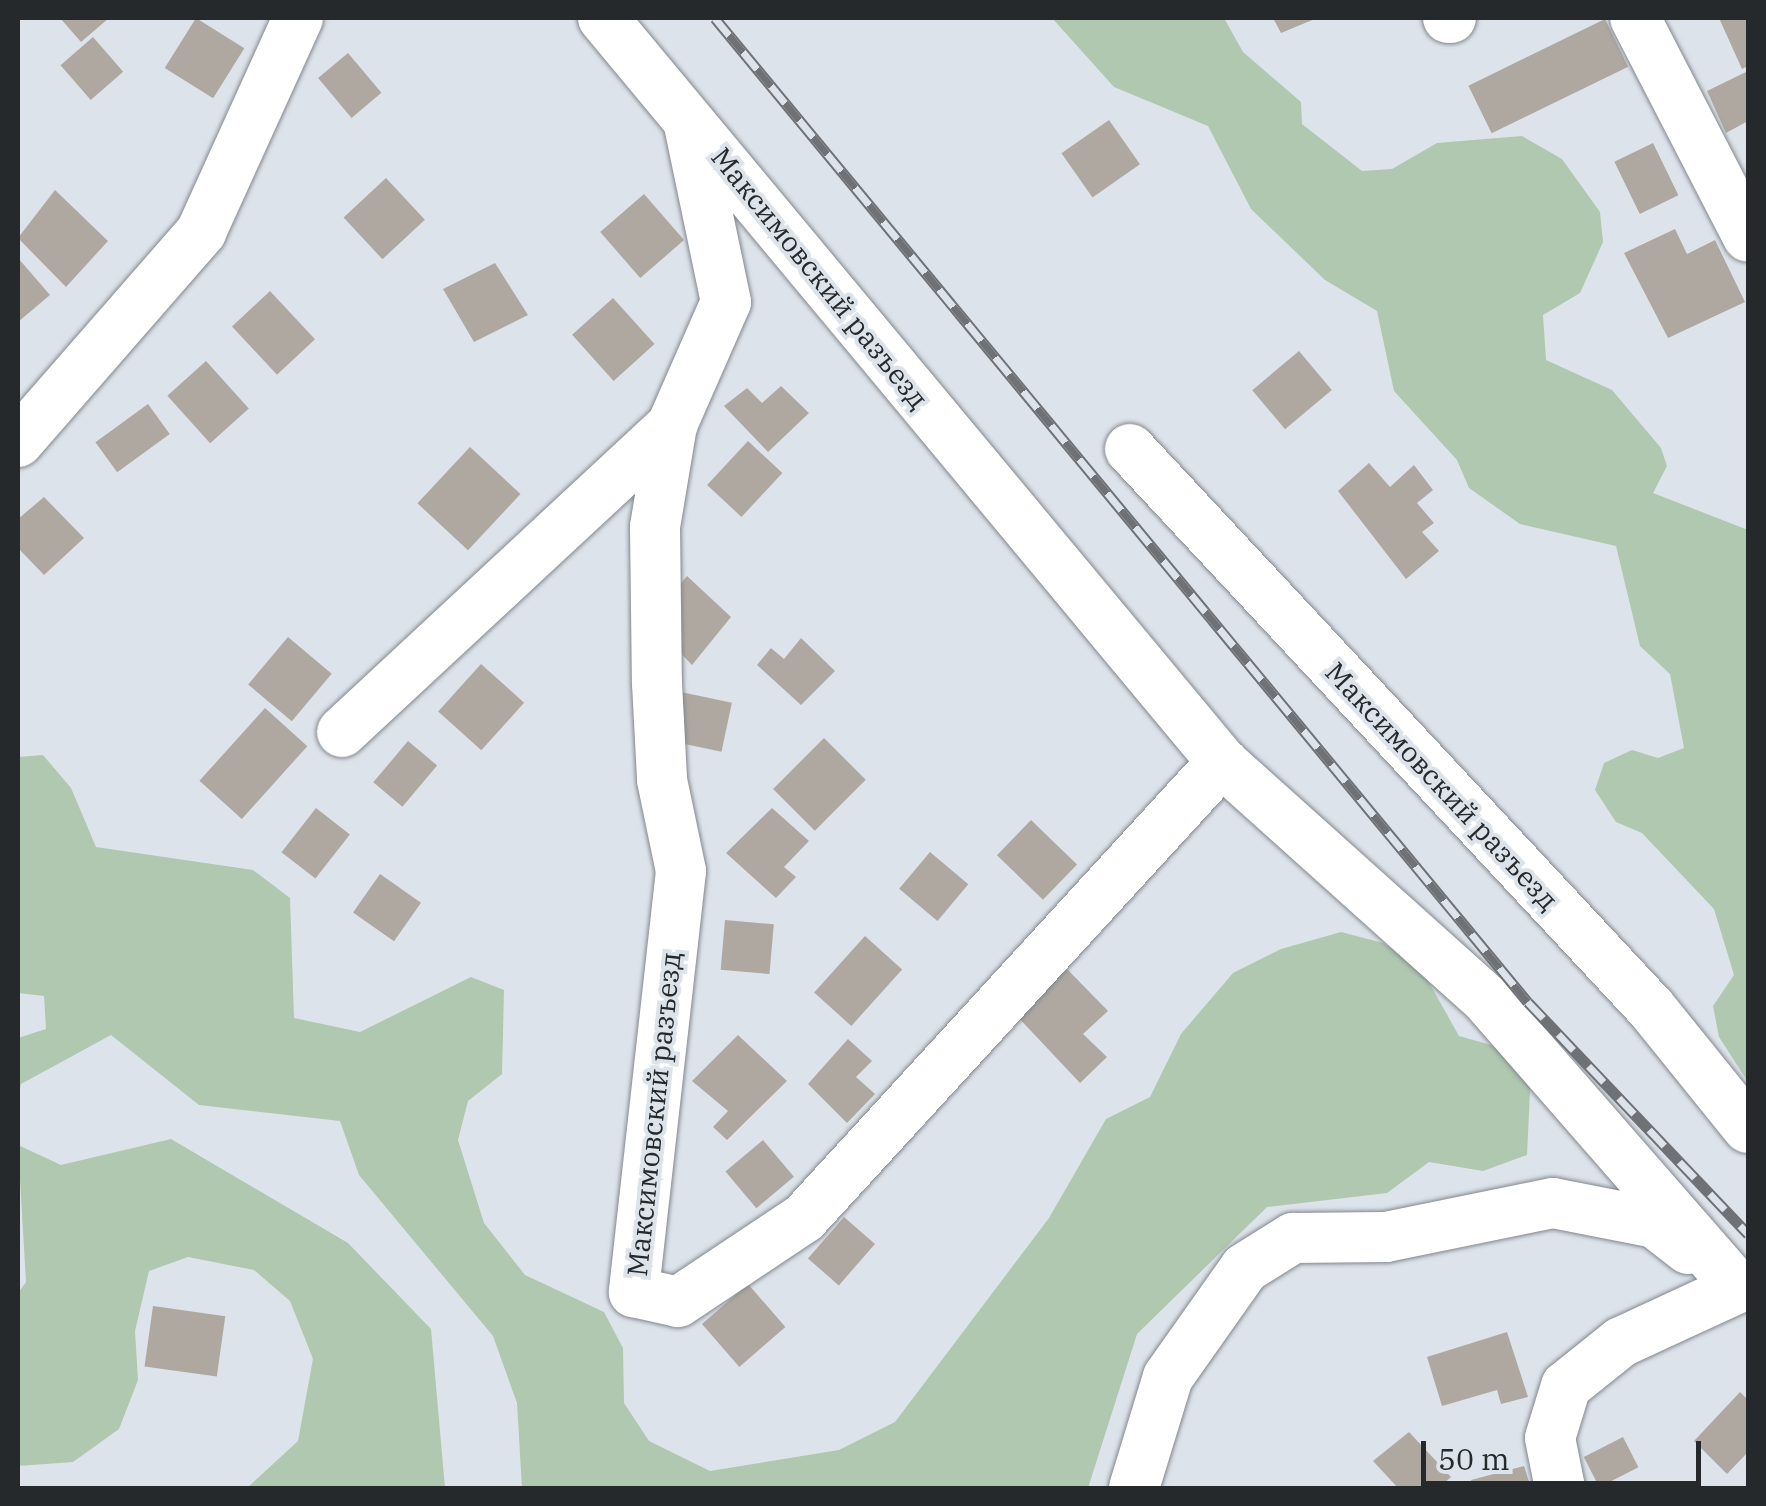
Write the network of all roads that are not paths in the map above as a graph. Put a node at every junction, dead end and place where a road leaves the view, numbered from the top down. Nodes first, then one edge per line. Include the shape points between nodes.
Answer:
1 (298, 18) edge
2 (604, 18) edge
3 (1635, 18) edge
4 (688, 115) junction
5 (1748, 237) edge
6 (26, 416) edge
7 (672, 426) junction
8 (1130, 449) dead end
9 (342, 732) dead end
10 (1222, 762) junction
11 (1748, 1128) edge
12 (1743, 1294) edge
13 (1134, 1488) edge
14 (1560, 1488) edge

1 - 6 street via 201,232
2 - 4 street, Максимовский разъезд
3 - 5 street
4 - 7 street, Максимовский разъезд via 726,302
4 - 10 street, Максимовский разъезд
7 - 9 street, Максимовский разъезд
7 - 10 street, Максимовский разъезд via 655,528 657,683 662,780 681,871 634,1292 678,1302 804,1218
8 - 11 street, Максимовский разъезд via 1651,1008
10 - 12 street, Максимовский разъезд via 1486,999
12 - 13 street via 1655,1222 1554,1203 1386,1237 1294,1238 1245,1268 1168,1377
12 - 14 street via 1621,1342 1566,1386 1550,1438

